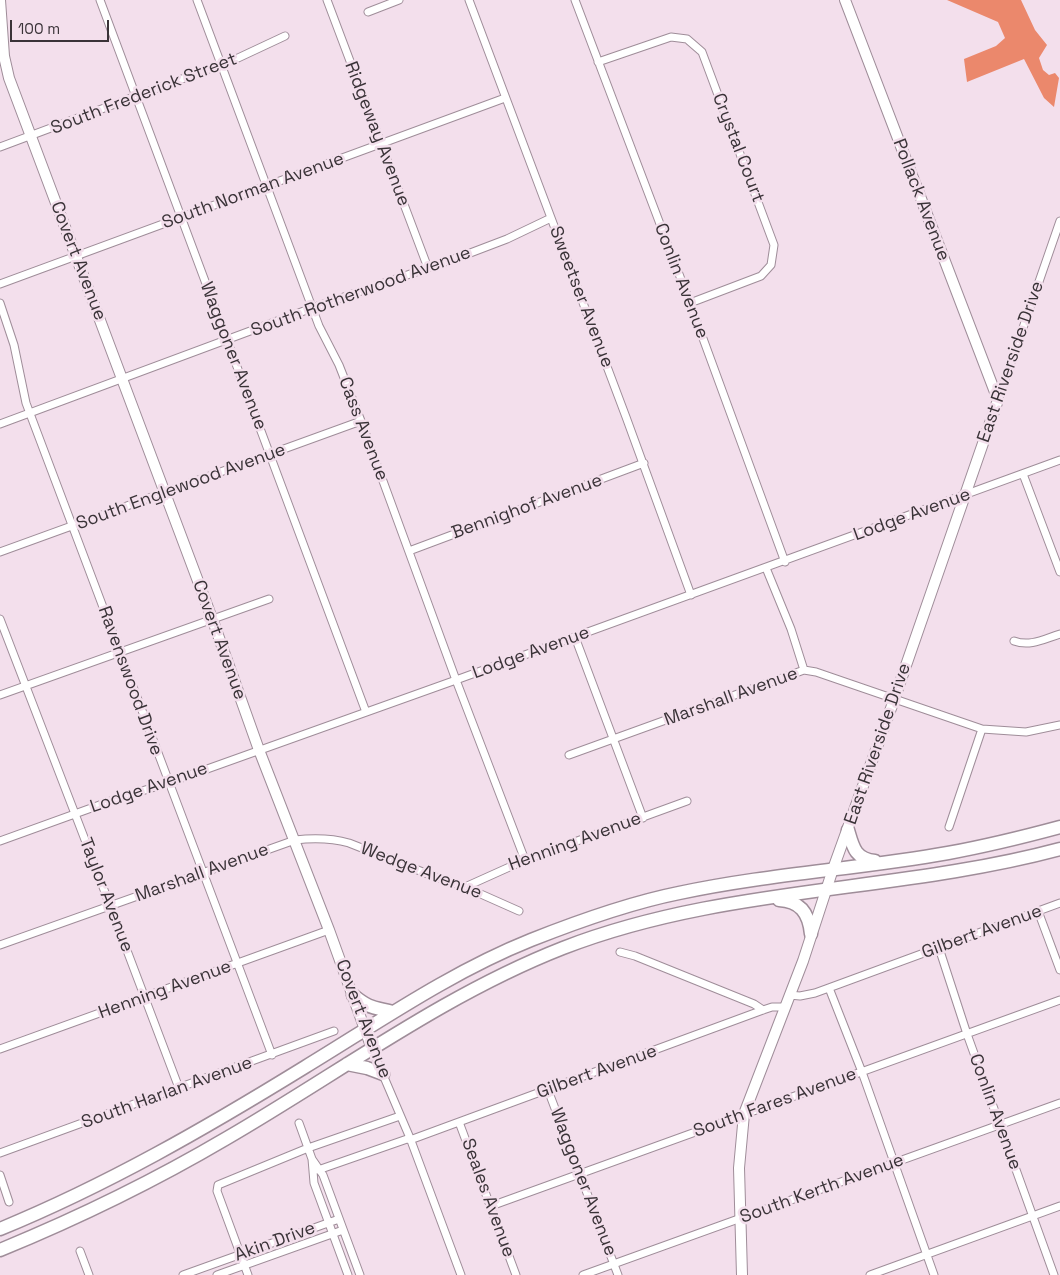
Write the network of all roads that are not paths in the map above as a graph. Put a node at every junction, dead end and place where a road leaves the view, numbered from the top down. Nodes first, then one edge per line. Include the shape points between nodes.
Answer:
1 (100, 0) edge
2 (196, 0) edge
3 (327, 0) edge
4 (399, 0) edge
5 (469, 0) edge
6 (575, 0) edge
7 (845, 0) edge
8 (2, 2) edge
9 (368, 12) dead end
10 (285, 36) dead end
11 (598, 62) junction
12 (221, 64) junction
13 (136, 97) junction
14 (506, 98) junction
15 (31, 135) junction
16 (380, 144) junction
17 (0, 147) edge
18 (266, 185) junction
19 (181, 217) junction
20 (551, 218) junction
21 (1060, 221) edge
22 (76, 255) junction
23 (428, 268) junction
24 (0, 284) edge
25 (0, 303) edge
26 (690, 303) junction
27 (312, 308) junction
28 (227, 340) junction
29 (122, 378) junction
30 (998, 400) junction
31 (30, 413) junction
32 (361, 422) junction
33 (0, 424) edge
34 (270, 454) junction
35 (1060, 460) edge
36 (644, 463) junction
37 (1023, 474) junction
38 (164, 492) junction
39 (963, 497) junction
40 (72, 525) junction
41 (410, 551) junction
42 (0, 552) edge
43 (785, 562) junction
44 (766, 568) junction
45 (1060, 572) edge
46 (692, 595) junction
47 (269, 600) dead end
48 (0, 619) edge
49 (213, 620) junction
50 (1060, 634) edge
51 (575, 637) junction
52 (1014, 641) dead end
53 (119, 653) junction
54 (804, 670) junction
55 (456, 680) junction
56 (25, 687) junction
57 (0, 695) edge
58 (894, 700) junction
59 (366, 712) junction
60 (1060, 726) edge
61 (982, 729) junction
62 (613, 739) junction
63 (259, 750) junction
64 (569, 755) dead end
65 (168, 783) junction
66 (687, 801) dead end
67 (74, 814) junction
68 (643, 818) junction
69 (949, 827) dead end
70 (1060, 827) edge
71 (848, 830) junction
72 (321, 838) joint
73 (295, 840) junction
74 (0, 841) edge
75 (1060, 850) edge
76 (524, 860) junction
77 (903, 860) junction
78 (833, 869) junction
79 (202, 872) junction
80 (465, 887) junction
81 (826, 890) junction
82 (756, 899) junction
83 (1060, 903) edge
84 (110, 906) junction
85 (519, 911) dead end
86 (1038, 911) junction
87 (329, 930) junction
88 (811, 934) junction
89 (0, 945) edge
90 (939, 948) junction
91 (620, 952) dead end
92 (237, 964) junction
93 (1060, 970) edge
94 (829, 988) junction
95 (353, 994) junction
96 (789, 995) junction
97 (145, 997) junction
98 (1060, 1000) edge
99 (784, 1007) junction
100 (763, 1010) junction
101 (394, 1012) junction
102 (365, 1030) junction
103 (334, 1031) dead end
104 (967, 1034) junction
105 (372, 1048) junction
106 (0, 1050) edge
107 (272, 1055) junction
108 (347, 1064) junction
109 (862, 1072) junction
110 (383, 1074) junction
111 (179, 1088) junction
112 (548, 1090) junction
113 (1060, 1102) edge
114 (744, 1114) junction
115 (400, 1116) junction
116 (459, 1122) junction
117 (299, 1123) dead end
118 (1000, 1124) junction
119 (410, 1139) junction
120 (308, 1148) junction
121 (0, 1153) edge
122 (894, 1162) junction
123 (316, 1171) junction
124 (580, 1174) junction
125 (0, 1175) edge
126 (9, 1202) dead end
127 (491, 1206) junction
128 (1060, 1206) edge
129 (1033, 1216) junction
130 (740, 1218) junction
131 (339, 1219) junction
132 (329, 1223) junction
133 (0, 1229) edge
134 (343, 1230) junction
135 (333, 1233) junction
136 (0, 1250) edge
137 (80, 1251) dead end
138 (241, 1254) junction
139 (927, 1254) junction
140 (614, 1264) junction
141 (244, 1265) junction
142 (88, 1275) edge
143 (183, 1275) edge
144 (217, 1275) edge
145 (248, 1275) edge
146 (348, 1275) edge
147 (360, 1275) edge
148 (462, 1275) edge
149 (516, 1275) edge
150 (584, 1275) edge
151 (618, 1275) edge
152 (742, 1275) edge
153 (870, 1275) edge
154 (934, 1275) edge
155 (1054, 1275) edge

1 - 13 street, Waggoner Avenue
2 - 12 street, Cass Avenue
3 - 16 street, Ridgeway Avenue
4 - 9 street
5 - 14 street, Sweetser Avenue
6 - 11 street, Conlin Avenue
7 - 30 street, Pollack Avenue
8 - 15 street, Covert Avenue via 6,64
10 - 12 street, South Frederick Street
11 - 26 street, Conlin Avenue
11 - 26 street, Crystal Court via 671,37 687,39 702,52 774,244 771,265 761,276
12 - 13 street, South Frederick Street
12 - 18 street, Cass Avenue
13 - 15 street, South Frederick Street
13 - 19 street, Waggoner Avenue
14 - 16 street, South Norman Avenue
14 - 20 street, Sweetser Avenue
15 - 17 street, South Frederick Street
15 - 22 street, Covert Avenue
16 - 18 street, South Norman Avenue
16 - 23 street, Ridgeway Avenue
18 - 19 street, South Norman Avenue
18 - 27 street, Cass Avenue
19 - 22 street, South Norman Avenue
19 - 28 street, Waggoner Avenue
20 - 23 street, South Rotherwood Avenue via 507,239
20 - 36 street, Sweetser Avenue
21 - 30 street, East Riverside Drive
22 - 24 street, South Norman Avenue
22 - 29 street, Covert Avenue
23 - 27 street, South Rotherwood Avenue
25 - 31 street, Ravenswood Drive via 14,344
26 - 43 street, Conlin Avenue
27 - 28 street, South Rotherwood Avenue
27 - 32 street, Cass Avenue
28 - 29 street, South Rotherwood Avenue
28 - 34 street, Waggoner Avenue
29 - 31 street, South Rotherwood Avenue
29 - 38 street, Covert Avenue
30 - 39 street, East Riverside Drive
31 - 33 street, South Rotherwood Avenue
31 - 40 street, Ravenswood Drive
32 - 34 street, South Englewood Avenue
32 - 41 street, Cass Avenue
34 - 38 street, South Englewood Avenue
34 - 59 street, Waggoner Avenue
35 - 37 street, Lodge Avenue
36 - 41 street, Bennighof Avenue
36 - 46 street, Sweetser Avenue
37 - 39 street, Lodge Avenue
37 - 45 street
38 - 40 street, South Englewood Avenue
38 - 49 street, Covert Avenue
39 - 43 street, Lodge Avenue
39 - 58 street, East Riverside Drive
40 - 42 street, South Englewood Avenue
40 - 53 street, Ravenswood Drive
41 - 55 street, Cass Avenue
43 - 44 street, Lodge Avenue
44 - 46 street, Lodge Avenue
44 - 54 street
46 - 51 street, Lodge Avenue
47 - 49 street
48 - 56 street, Taylor Avenue
49 - 53 street
49 - 63 street, Covert Avenue
50 - 52 street via 1032,644
51 - 55 street, Lodge Avenue
51 - 62 street
53 - 56 street
53 - 65 street, Ravenswood Drive
54 - 58 street, Marshall Avenue
54 - 62 street, Marshall Avenue
55 - 59 street, Lodge Avenue
55 - 76 street, Cass Avenue
56 - 57 street
56 - 67 street, Taylor Avenue
58 - 61 street, Marshall Avenue
58 - 71 street, East Riverside Drive
59 - 63 street, Lodge Avenue
60 - 61 street, Marshall Avenue via 1017,733
61 - 69 street
62 - 64 street, Marshall Avenue
62 - 68 street
63 - 65 street, Lodge Avenue
63 - 73 street, Covert Avenue
65 - 67 street, Lodge Avenue
65 - 79 street, Ravenswood Drive
66 - 68 street, Henning Avenue
67 - 74 street, Lodge Avenue
67 - 84 street, Taylor Avenue
68 - 76 street, Henning Avenue
70 - 77 highway via 985,846
71 - 77 highway via 854,848 862,858
71 - 78 street, East Riverside Drive
72 - 73 street, Marshall Avenue
72 - 80 street, Wedge Avenue via 349,843
73 - 79 street, Marshall Avenue
73 - 87 street, Covert Avenue
75 - 81 highway via 977,869
76 - 80 street, Henning Avenue
77 - 78 highway
78 - 81 street, East Riverside Drive
78 - 101 highway via 677,893 602,913 509,949
79 - 84 street, Marshall Avenue
79 - 92 street, Ravenswood Drive
80 - 85 street, Wedge Avenue
81 - 82 highway
81 - 88 street, East Riverside Drive
82 - 88 highway via 796,903 808,916
82 - 105 highway via 655,919 567,947 480,985
83 - 86 street, Gilbert Avenue
84 - 89 street, Marshall Avenue
84 - 97 street, Taylor Avenue
86 - 90 street, Gilbert Avenue
86 - 93 street
87 - 92 street, Henning Avenue
87 - 95 street, Covert Avenue
88 - 96 street, East Riverside Drive
90 - 94 street, Gilbert Avenue
90 - 104 street, Conlin Avenue
91 - 100 street via 745,1000
92 - 97 street, Henning Avenue
92 - 107 street, Ravenswood Drive
94 - 96 street, Gilbert Avenue via 806,995
94 - 109 street
95 - 101 highway via 365,1005
95 - 102 street, Covert Avenue
96 - 99 street, East Riverside Drive
97 - 106 street, Henning Avenue
97 - 111 street, Taylor Avenue
98 - 104 street, South Fares Avenue
99 - 100 street, Gilbert Avenue
99 - 114 street, East Riverside Drive
100 - 112 street, Gilbert Avenue
101 - 102 highway
102 - 105 street, Covert Avenue
102 - 133 highway via 180,1142 75,1196
103 - 107 street, South Harlan Avenue
104 - 109 street, South Fares Avenue
104 - 118 street, Conlin Avenue
105 - 108 highway
105 - 110 street, Covert Avenue
107 - 111 street, South Harlan Avenue
108 - 110 highway
108 - 136 highway via 187,1161 92,1210
109 - 114 street, South Fares Avenue
109 - 122 street
110 - 115 street, Covert Avenue
111 - 121 street, South Harlan Avenue
112 - 116 street, Gilbert Avenue
112 - 124 street, Waggoner Avenue
113 - 118 street, South Kerth Avenue
114 - 124 street, South Fares Avenue
114 - 130 street, East Riverside Drive via 739,1168
115 - 119 street, Covert Avenue
115 - 120 street
116 - 119 street, Gilbert Avenue
116 - 127 street, Seales Avenue
117 - 120 street
118 - 122 street, South Kerth Avenue
118 - 129 street, Conlin Avenue
119 - 123 street, Gilbert Avenue
119 - 148 street, Covert Avenue
120 - 123 street
120 - 138 street via 217,1186
122 - 130 street, South Kerth Avenue
122 - 139 street
123 - 131 street
123 - 132 street via 314,1183
124 - 127 street, South Fares Avenue
124 - 140 street, Waggoner Avenue
125 - 126 street
127 - 149 street, Seales Avenue
128 - 129 street
129 - 139 street
129 - 155 street, Conlin Avenue
130 - 140 street, South Kerth Avenue
130 - 152 street, East Riverside Drive
131 - 132 street, Akin Drive
131 - 134 street
132 - 135 street
132 - 138 street, Akin Drive
134 - 135 street, Akin Drive
134 - 147 street
135 - 141 street, Akin Drive
135 - 146 street
137 - 142 street
138 - 141 street
138 - 143 street, Akin Drive
139 - 153 street
139 - 154 street
140 - 150 street, South Kerth Avenue
140 - 151 street, Waggoner Avenue
141 - 144 street, Akin Drive
141 - 145 street

